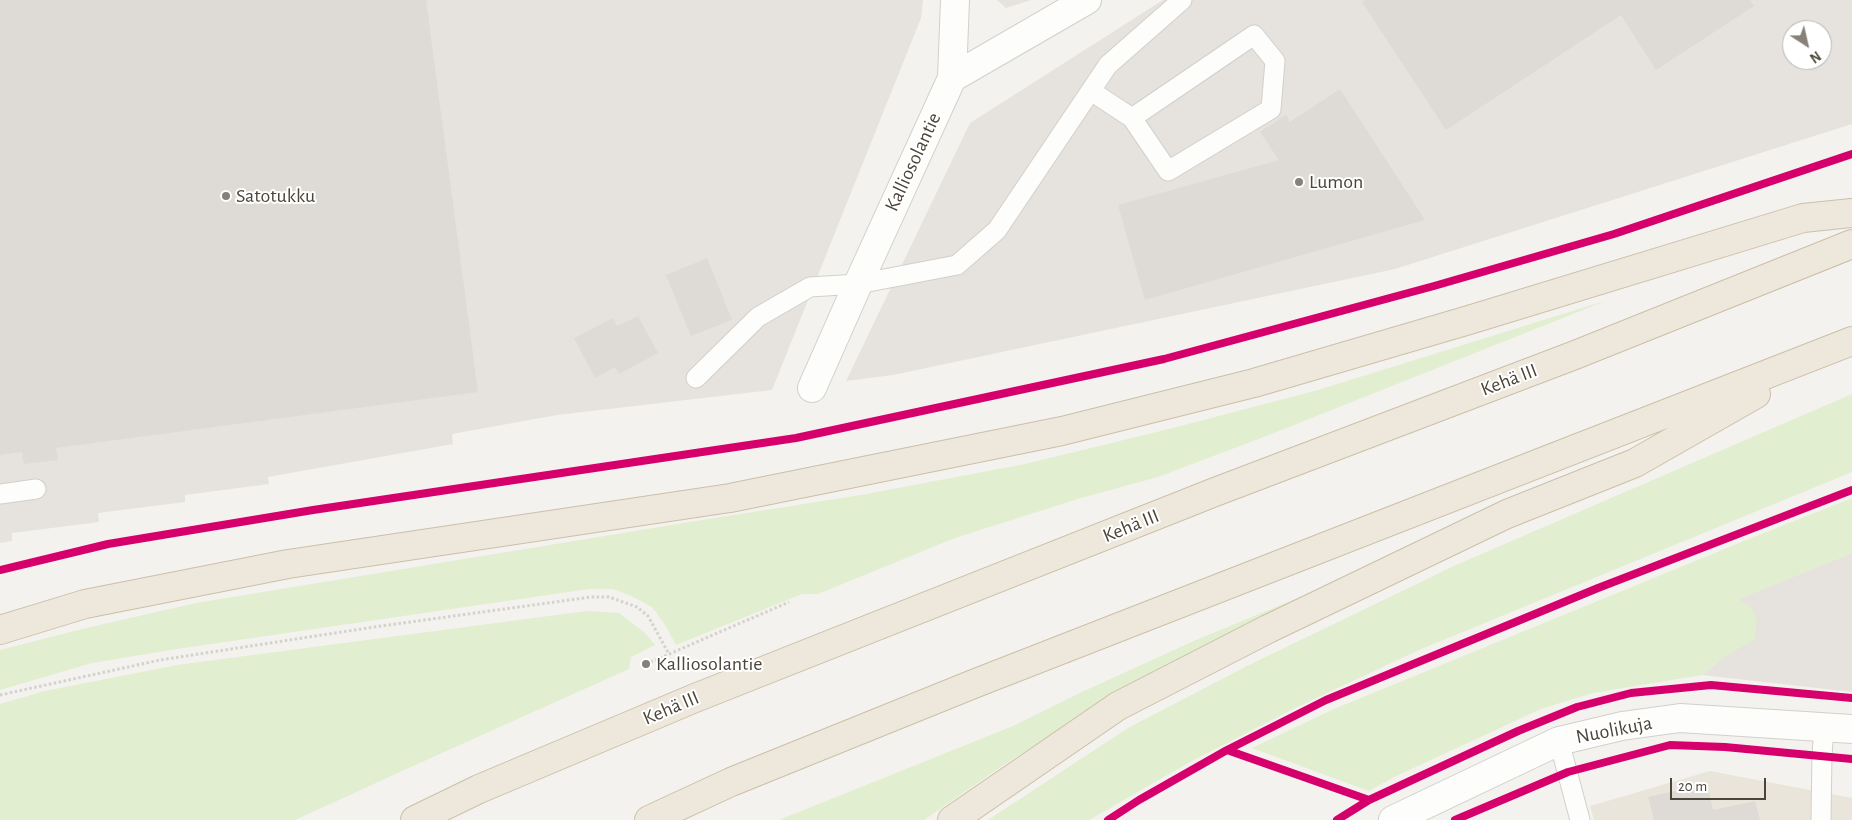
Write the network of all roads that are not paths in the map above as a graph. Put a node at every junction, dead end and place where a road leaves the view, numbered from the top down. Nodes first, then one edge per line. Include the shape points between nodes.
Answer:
1 (955, 0) edge
2 (1087, 0) edge
3 (1182, 0) edge
4 (952, 78) junction
5 (1091, 91) junction
6 (1132, 118) junction
7 (1852, 213) edge
8 (1852, 244) edge
9 (858, 284) junction
10 (1845, 344) edge
11 (696, 378) dead end
12 (812, 388) dead end
13 (36, 489) dead end
14 (0, 494) edge
15 (0, 630) edge
16 (1824, 726) junction
17 (1852, 729) edge
18 (1559, 741) junction
19 (415, 820) edge
20 (649, 820) edge
21 (952, 820) edge
22 (1394, 820) edge
23 (1580, 820) edge
24 (1821, 820) edge

1 - 4 street
2 - 4 street
3 - 5 lane via 1108,65
4 - 9 street, Kalliosolantie
5 - 6 lane
5 - 9 lane via 997,230 957,265
6 - 6 lane via 1254,35 1275,60 1271,109 1168,171
7 - 15 highway via 1803,218 1254,383 1062,431 730,498 288,564 85,604
8 - 19 highway, Kehä III via 695,698 479,789
9 - 11 lane via 810,287 758,317
9 - 12 street, Kalliosolantie
10 - 20 highway via 976,682 731,782
10 - 21 highway via 1635,463 1507,514 1268,629 1118,706
13 - 14 lane
16 - 17 street, Nuolikuja
16 - 18 street, Nuolikuja via 1680,718 1622,726
16 - 24 lane
18 - 22 street, Nuolikuja
18 - 23 lane

